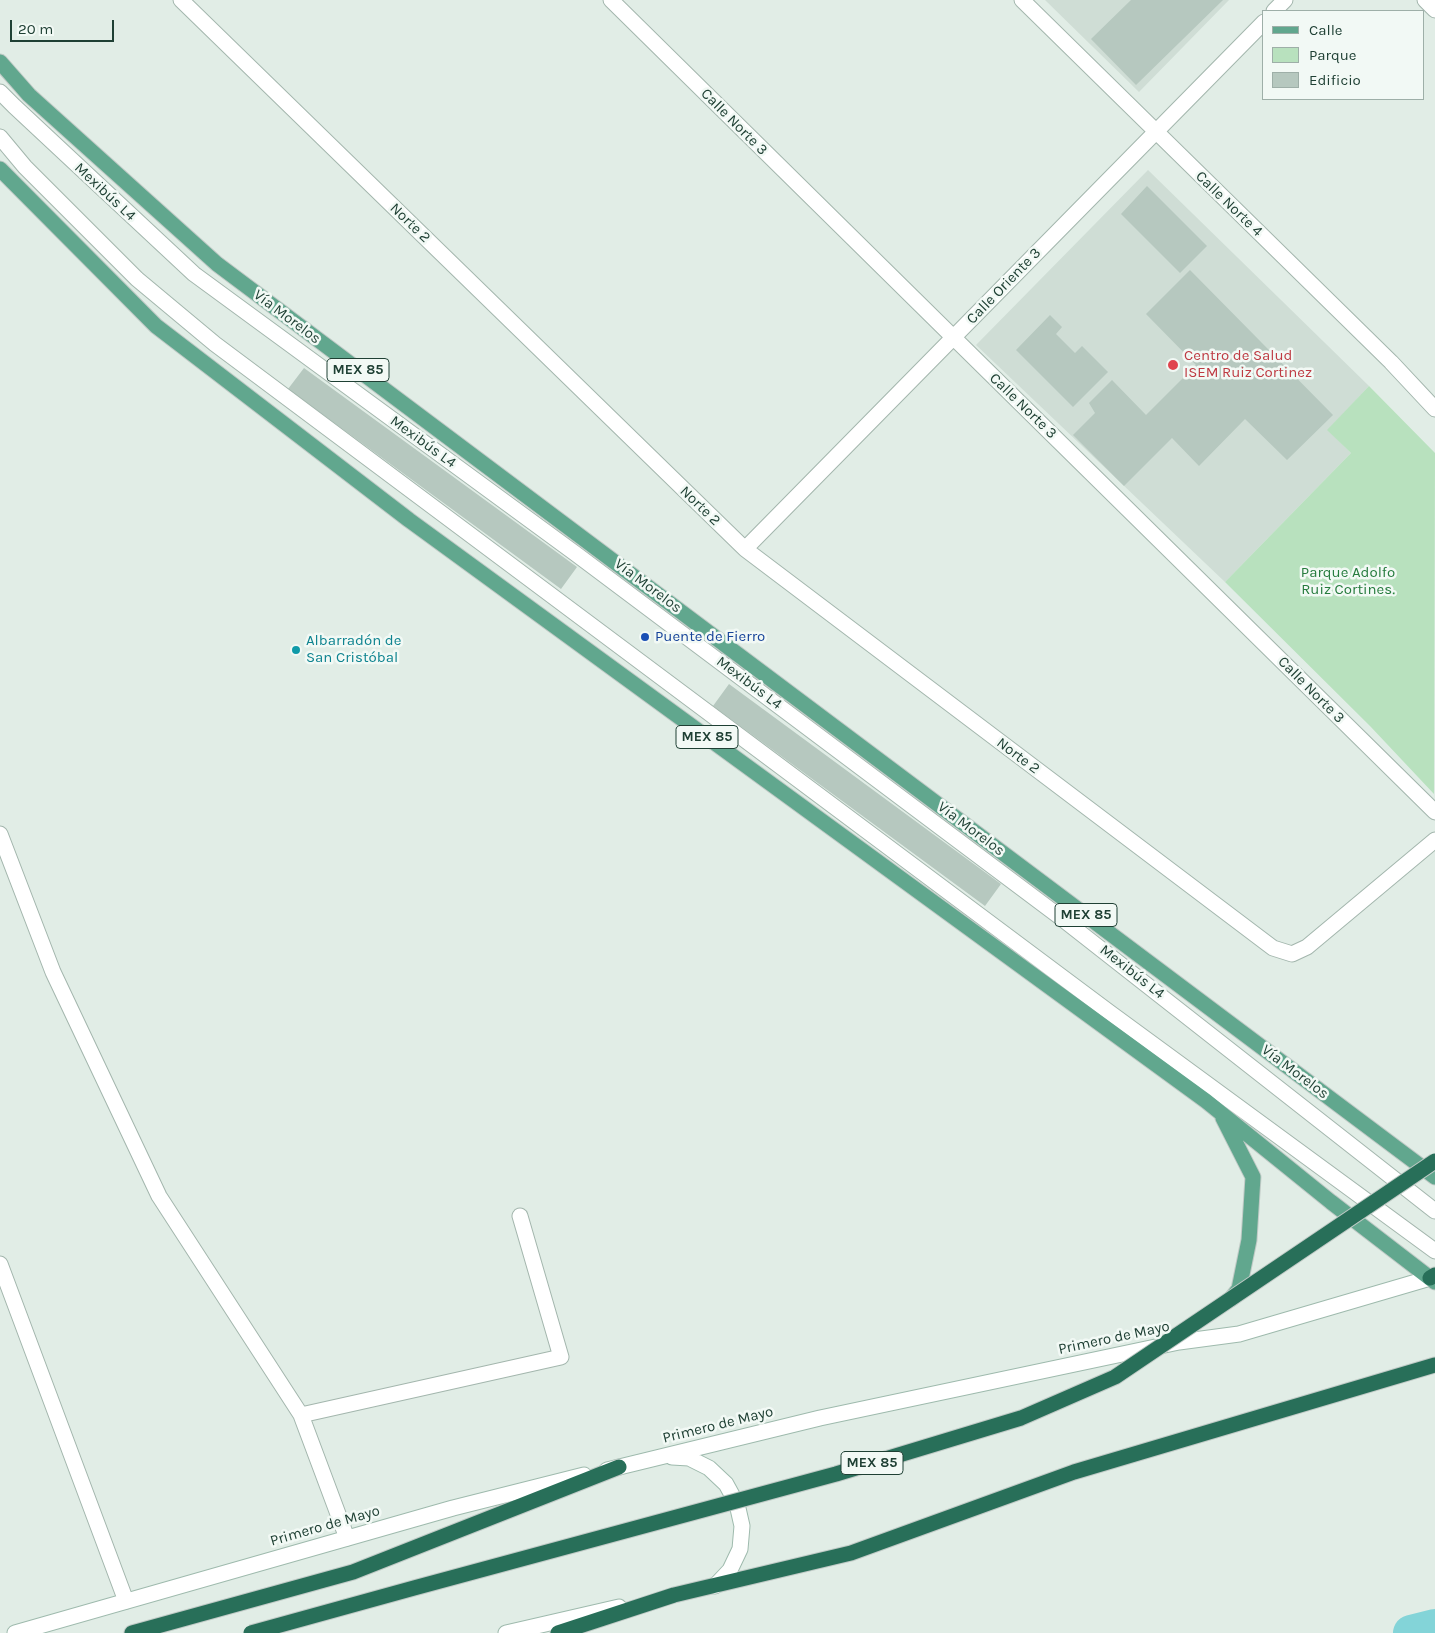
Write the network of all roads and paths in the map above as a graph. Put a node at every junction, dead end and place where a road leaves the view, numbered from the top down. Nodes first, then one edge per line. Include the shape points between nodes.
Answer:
1 (611, 0) edge
2 (1022, 0) edge
3 (1285, 0) edge
4 (1424, 0) edge
5 (187, 2) edge
6 (1275, 10) edge
7 (1435, 10) edge
8 (1262, 24) edge
9 (0, 62) edge
10 (0, 92) edge
11 (1156, 132) junction
12 (0, 137) edge
13 (0, 169) edge
14 (953, 338) junction
15 (1435, 409) edge
16 (745, 549) junction
17 (1435, 812) edge
18 (0, 834) edge
19 (1435, 840) edge
20 (1220, 1113) junction
21 (1435, 1161) edge
22 (1435, 1177) edge
23 (1435, 1211) edge
24 (520, 1216) dead end
25 (1435, 1251) edge
26 (0, 1264) edge
27 (1433, 1278) edge
28 (1180, 1342) junction
29 (1435, 1365) edge
30 (301, 1415) junction
31 (666, 1456) junction
32 (619, 1467) junction
33 (346, 1538) junction
34 (715, 1586) junction
35 (674, 1594) junction
36 (126, 1601) junction
37 (15, 1633) edge
38 (132, 1633) edge
39 (251, 1633) edge
40 (506, 1633) edge
41 (558, 1633) edge

1 - 14 street, Calle Norte 3
2 - 11 street, Calle Norte 4
3 - 6 street
4 - 7 street
5 - 16 street, Norte 2
8 - 11 street, Calle Oriente 3
9 - 22 main road, Vía Morelos / MEX 85 via 29,95 217,264
10 - 23 street, Mexibús L4 via 194,274 584,560 1060,917
11 - 14 street, Calle Oriente 3
11 - 15 street, Calle Norte 4
12 - 25 street via 25,167 136,279 215,344 1109,1012
13 - 20 main road, MEX 85 via 156,326 409,520
14 - 16 street, Calle Oriente 3
14 - 17 street, Calle Norte 3
16 - 19 street, Norte 2 via 1273,948 1292,954 1307,947
18 - 30 street via 53,972 159,1196
20 - 27 main road, MEX 85
20 - 28 main road via 1253,1177 1249,1240 1239,1289 1213,1320
21 - 39 highway, MEX 85, bridge via 1115,1377 1021,1418 836,1474
24 - 30 street via 561,1357
26 - 36 street
27 - 28 street, Primero de Mayo via 1239,1334
28 - 31 street, Primero de Mayo via 820,1418
29 - 34 highway via 1074,1472 852,1552
30 - 33 street
31 - 32 street, Primero de Mayo
31 - 34 street via 689,1458 709,1468 726,1484 737,1504 742,1526 740,1549 730,1570
32 - 33 street, Primero de Mayo
32 - 38 highway via 353,1572
33 - 36 street, Primero de Mayo
34 - 35 highway
35 - 40 street
35 - 41 highway
36 - 37 street, Primero de Mayo

